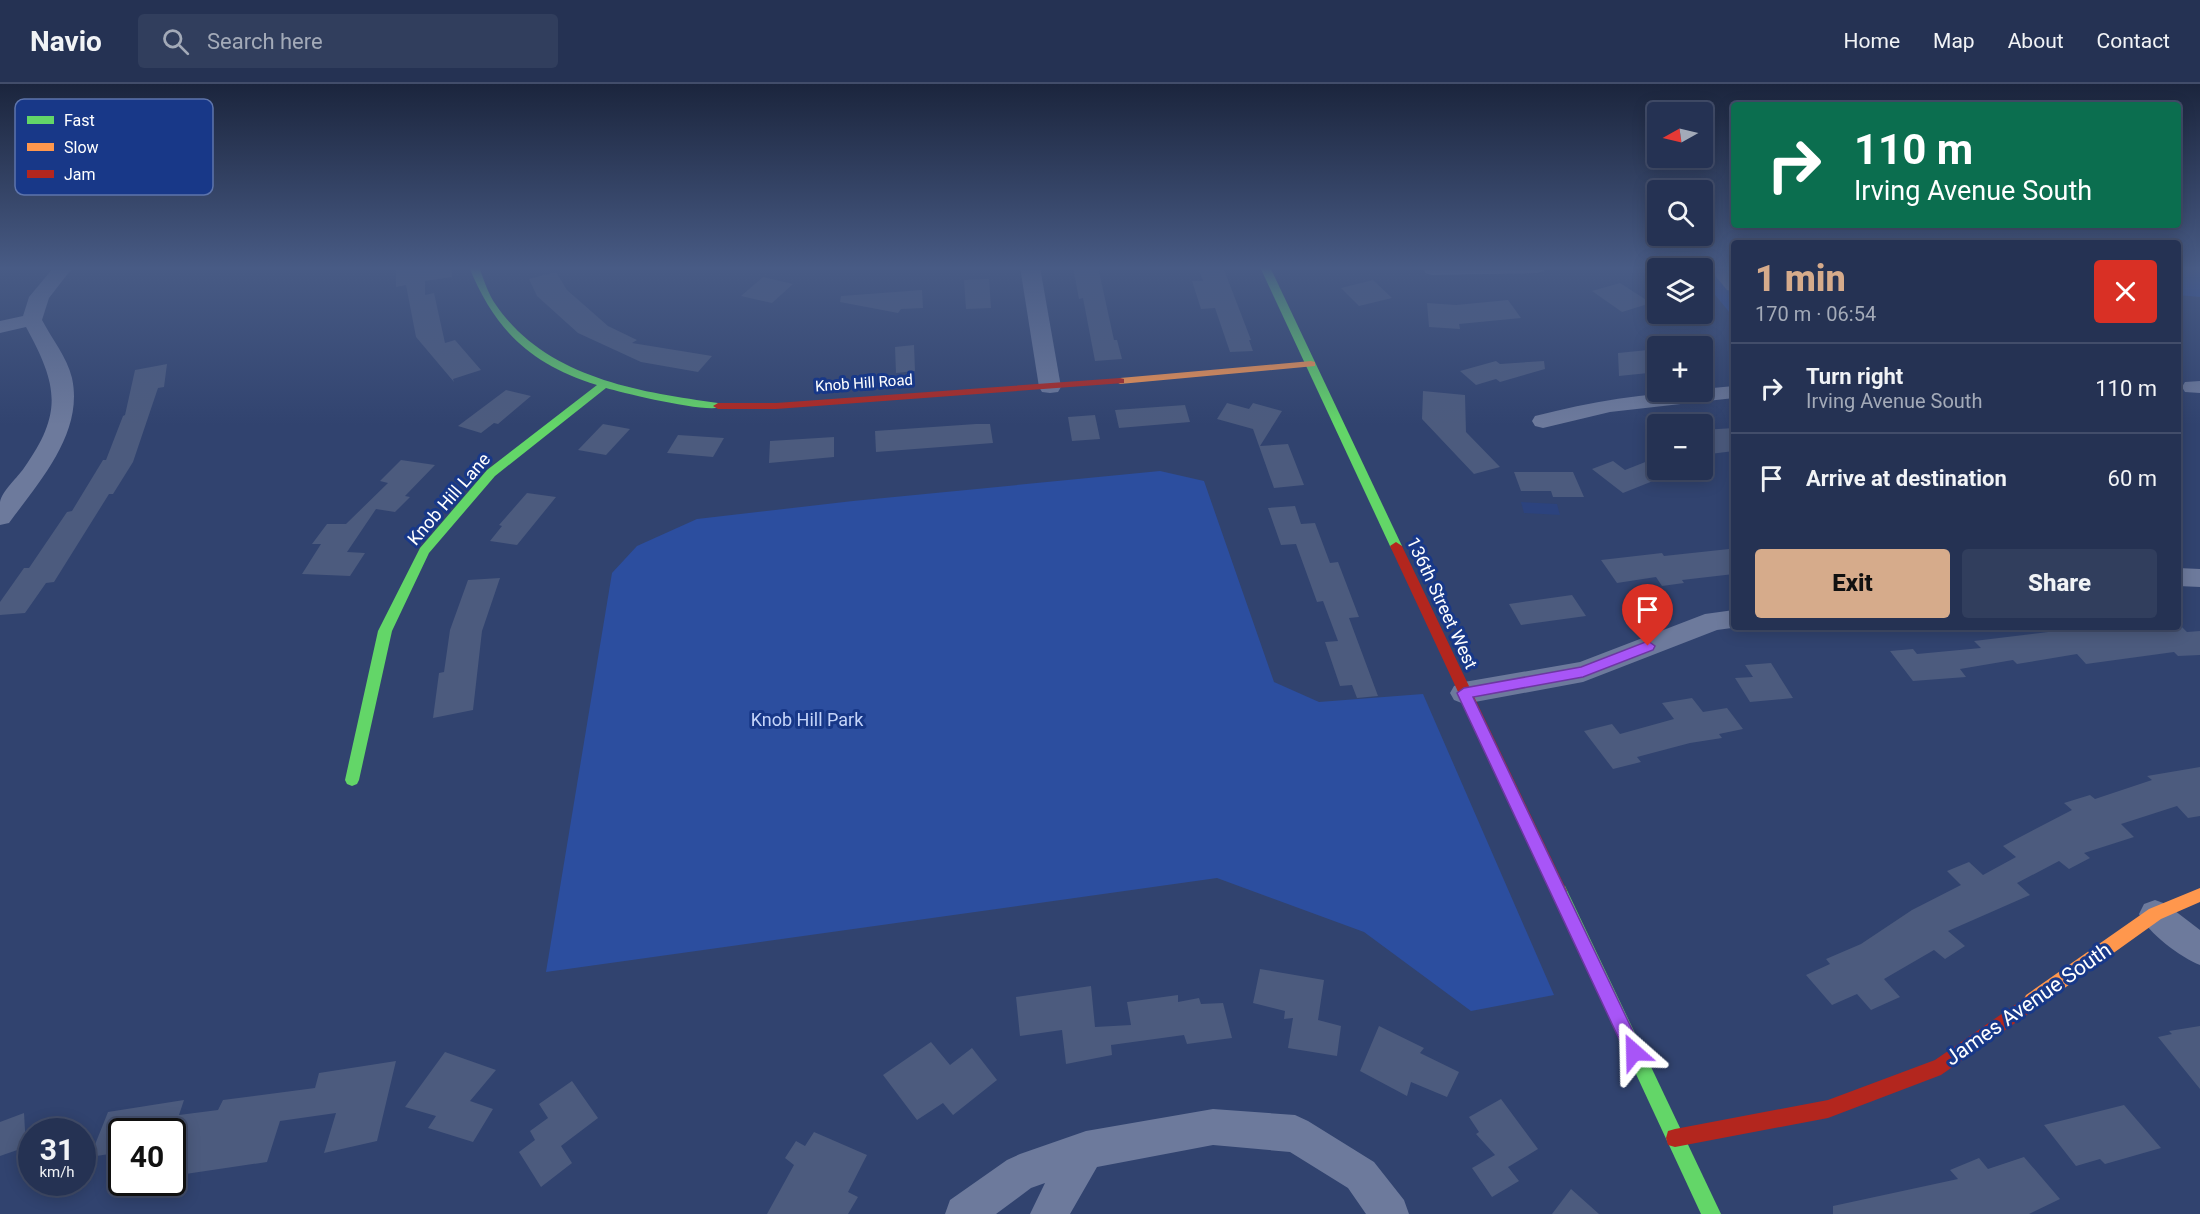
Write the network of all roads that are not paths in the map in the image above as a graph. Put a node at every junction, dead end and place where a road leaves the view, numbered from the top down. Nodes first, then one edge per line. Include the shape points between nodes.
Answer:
1 (32, 320) joint
2 (501, 320) edge
3 (1039, 320) edge
4 (1290, 320) edge
5 (0, 327) edge
6 (1311, 364) junction
7 (603, 385) junction
8 (1050, 387) junction
9 (1731, 392) edge
10 (1543, 422) dead end
11 (2, 510) edge
12 (2181, 577) edge
13 (2200, 578) edge
14 (1731, 619) edge
15 (1464, 693) junction
16 (352, 780) dead end
17 (2200, 895) edge
18 (2155, 914) junction
19 (2200, 950) edge
20 (1675, 1138) junction
21 (1086, 1150) junction
22 (964, 1214) edge
23 (1049, 1214) edge
24 (1390, 1214) edge
25 (1711, 1214) edge

1 - 5 street
1 - 11 street via 61,376 64,405 50,445
2 - 7 street, Knob Hill Road via 507,329 545,359
3 - 8 street
4 - 6 street, 136th Street West
6 - 8 street, Knob Hill Road
6 - 15 street, 136th Street West
7 - 8 street, Knob Hill Road via 674,401 759,407
7 - 16 street, Knob Hill Lane via 491,472 424,551 385,631
9 - 10 street via 1611,405
12 - 13 street
14 - 15 street via 1714,621 1583,672
15 - 20 street, 136th Street West
17 - 18 street, James Avenue South
18 - 19 street
18 - 20 street, James Avenue South via 1941,1066 1828,1108
20 - 25 street, 136th Street West
21 - 22 street via 1020,1173
21 - 23 street
21 - 24 street via 1213,1127 1295,1134 1361,1175

